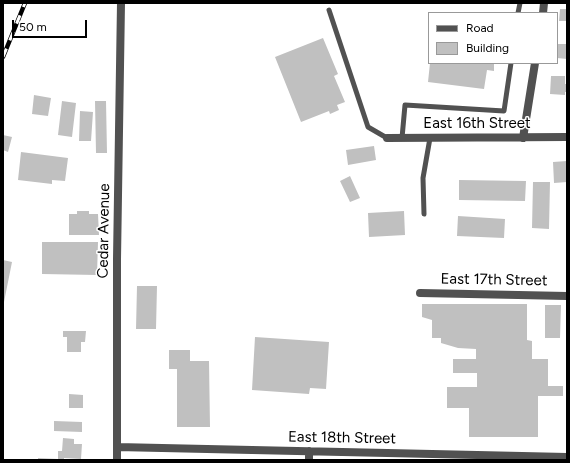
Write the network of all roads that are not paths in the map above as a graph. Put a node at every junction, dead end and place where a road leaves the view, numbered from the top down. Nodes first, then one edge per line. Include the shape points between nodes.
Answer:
1 (121, 3) edge
2 (329, 10) dead end
3 (511, 64) edge
4 (535, 64) edge
5 (567, 137) edge
6 (387, 138) joint
7 (402, 138) junction
8 (430, 138) junction
9 (523, 138) junction
10 (424, 214) dead end
11 (420, 293) dead end
12 (567, 296) edge
13 (117, 447) junction
14 (310, 451) junction
15 (567, 457) edge
16 (117, 460) edge
17 (309, 460) edge

1 - 13 street, Cedar Avenue
2 - 6 lane via 368,127
3 - 7 lane via 504,112 405,105
4 - 9 street
5 - 9 street, East 16th Street
6 - 7 street, East 16th Street
7 - 8 street, East 16th Street
8 - 9 street, East 16th Street
8 - 10 lane via 423,178
11 - 12 street, East 17th Street
13 - 14 street, East 18th Street
13 - 16 street, Cedar Avenue
14 - 15 street, East 18th Street
14 - 17 street

